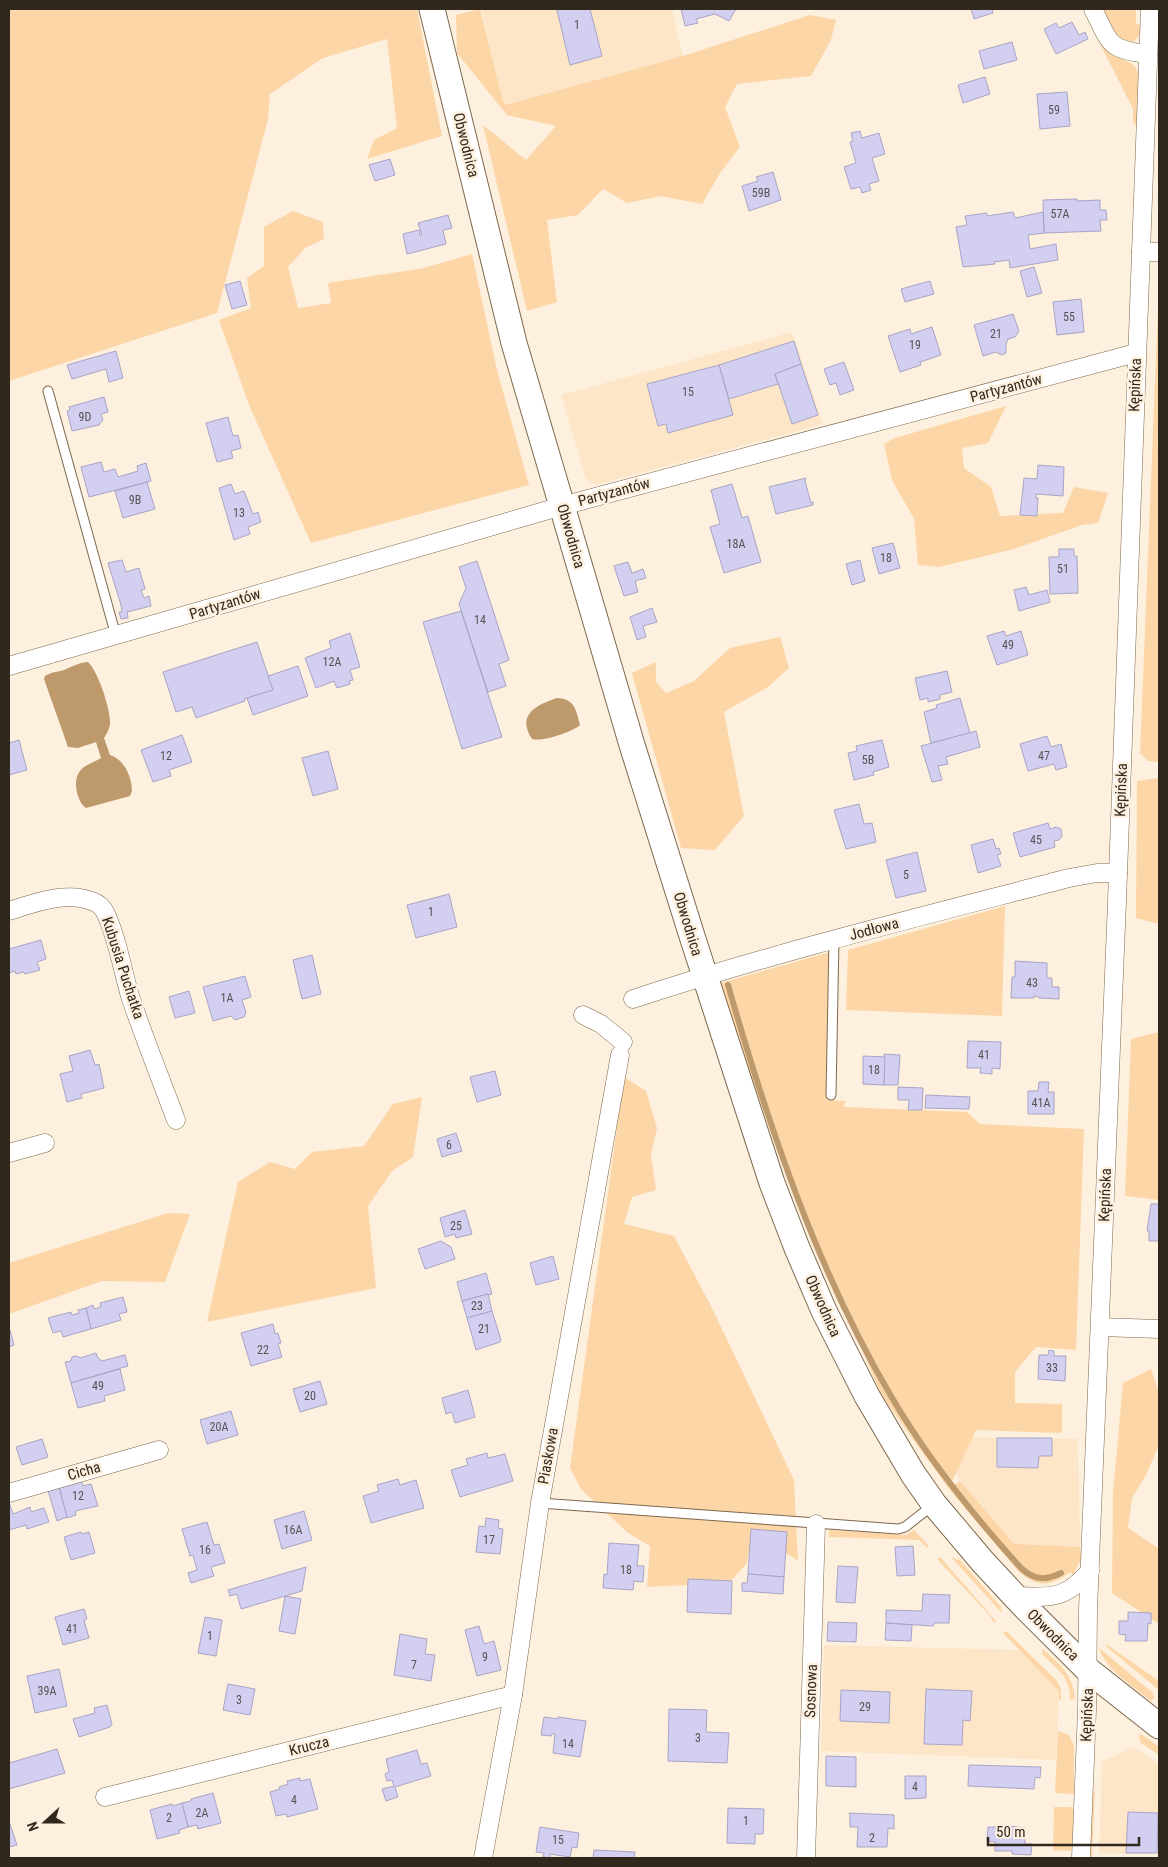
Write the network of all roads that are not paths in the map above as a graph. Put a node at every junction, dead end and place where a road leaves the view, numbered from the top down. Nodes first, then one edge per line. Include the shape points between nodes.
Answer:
1 (1094, 9) edge
2 (1150, 9) edge
3 (437, 10) edge
4 (1148, 54) junction
5 (1141, 252) junction
6 (1159, 252) edge
7 (1136, 353) junction
8 (48, 391) dead end
9 (562, 506) junction
10 (116, 636) junction
11 (9, 666) edge
12 (1118, 873) junction
13 (9, 911) edge
14 (834, 940) junction
15 (704, 975) junction
16 (633, 999) dead end
17 (583, 1015) dead end
18 (831, 1095) dead end
19 (176, 1120) dead end
20 (45, 1143) dead end
21 (9, 1153) edge
22 (1100, 1327) junction
23 (1159, 1329) edge
24 (159, 1450) dead end
25 (9, 1493) edge
26 (540, 1503) junction
27 (934, 1504) junction
28 (816, 1524) junction
29 (1090, 1571) junction
30 (1014, 1596) junction
31 (1088, 1670) junction
32 (513, 1695) junction
33 (1159, 1726) edge
34 (105, 1797) dead end
35 (483, 1858) edge
36 (806, 1858) edge
37 (1081, 1858) edge

1 - 4 street via 1116,47 1122,51
2 - 4 street, Kępińska
3 - 9 main road, Obwodnica via 514,343
4 - 5 street, Kępińska
5 - 6 street
5 - 7 street, Kępińska
7 - 9 street, Partyzantów
7 - 12 street, Kępińska
8 - 10 lane
9 - 10 street, Partyzantów
9 - 15 main road, Obwodnica
10 - 11 street, Partyzantów
12 - 14 street, Jodłowa via 1069,878
12 - 22 street, Kępińska
13 - 19 street, Kubusia Puchatka via 63,898 82,898 104,909 131,997
14 - 15 street, Jodłowa
14 - 18 lane
15 - 16 street, Jodłowa
15 - 27 main road, Obwodnica via 772,1183 824,1311 867,1396
17 - 26 street, Piaskowa via 601,1024 621,1049
20 - 21 street
22 - 23 street
22 - 29 street, Kępińska
24 - 25 street, Cicha
26 - 28 lane
26 - 32 street, Piaskowa
27 - 28 lane via 901,1528
27 - 30 main road, Obwodnica
28 - 36 street, Sosnowa
29 - 30 street via 1060,1595
29 - 31 street, Kępińska
30 - 31 main road, Obwodnica
31 - 33 main road, Obwodnica
31 - 37 street, Kępińska
32 - 34 street, Krucza
32 - 35 street, Piaskowa

